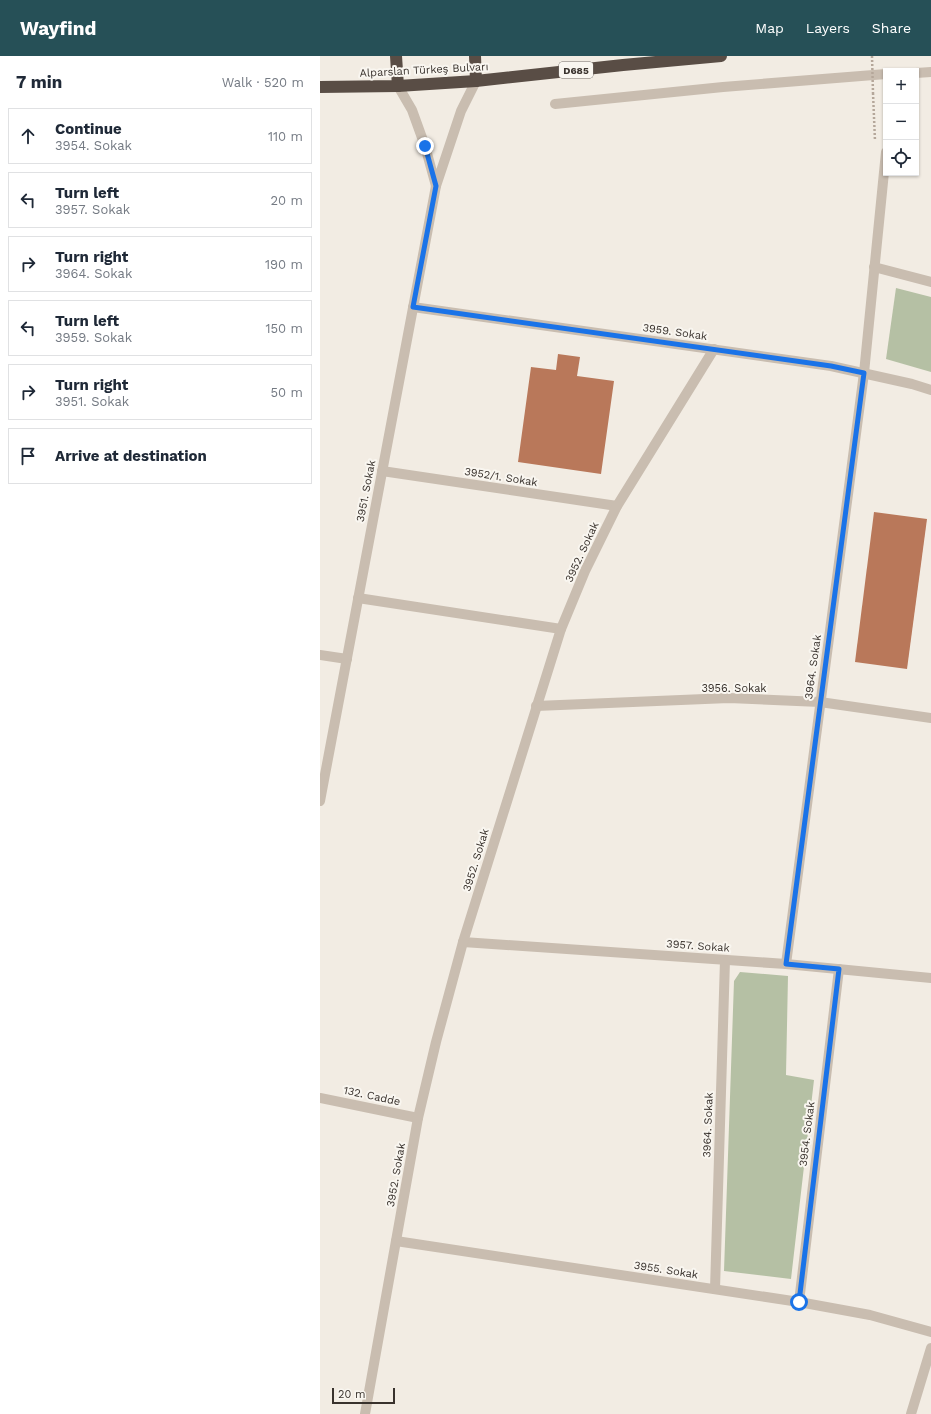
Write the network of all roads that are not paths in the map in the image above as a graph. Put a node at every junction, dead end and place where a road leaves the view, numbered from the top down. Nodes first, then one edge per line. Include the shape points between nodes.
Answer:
1 (396, 56) edge
2 (475, 56) edge
3 (721, 56) edge
4 (931, 72) edge
5 (919, 73) edge
6 (883, 74) edge
7 (476, 81) junction
8 (320, 86) edge
9 (398, 86) junction
10 (555, 104) dead end
11 (883, 176) edge
12 (436, 186) junction
13 (874, 267) junction
14 (931, 282) edge
15 (413, 307) junction
16 (714, 349) junction
17 (864, 373) junction
18 (931, 390) edge
19 (382, 471) junction
20 (617, 506) junction
21 (358, 598) junction
22 (560, 629) junction
23 (320, 655) edge
24 (347, 659) junction
25 (820, 702) junction
26 (536, 706) junction
27 (931, 718) edge
28 (320, 801) edge
29 (463, 942) junction
30 (725, 960) junction
31 (786, 964) junction
32 (839, 969) junction
33 (931, 978) edge
34 (320, 1098) edge
35 (418, 1118) junction
36 (396, 1241) junction
37 (715, 1290) junction
38 (799, 1302) junction
39 (931, 1332) edge
40 (931, 1348) edge
41 (365, 1414) edge
42 (911, 1414) edge

1 - 9 highway
2 - 7 highway
3 - 7 highway, Alparslan Türkeş Bulvarı / D685
4 - 5 street
6 - 10 street via 708,88
7 - 9 highway, Alparslan Türkeş Bulvarı / D685
7 - 12 street, 3951. Sokak via 460,111
8 - 9 highway, Alparslan Türkeş Bulvarı / D685
9 - 12 street, 3951. Sokak via 412,110
11 - 13 street, 3964. Sokak
12 - 15 street, 3951. Sokak
13 - 14 street
13 - 17 street, 3964. Sokak
15 - 16 street, 3959. Sokak
15 - 19 street, 3951. Sokak
16 - 17 street, 3959. Sokak
16 - 20 street, 3952. Sokak
17 - 18 street, 3959. Sokak
17 - 25 street, 3964. Sokak
19 - 20 street, 3952/1. Sokak
19 - 21 street, 3951. Sokak
20 - 22 street, 3952. Sokak
21 - 22 street
21 - 24 street, 3951. Sokak
22 - 26 street, 3952. Sokak
23 - 24 street
24 - 28 street, 3951. Sokak
25 - 26 street, 3956. Sokak via 730,698
25 - 27 street, 3956. Sokak
25 - 31 street, 3964. Sokak
26 - 29 street, 3952. Sokak
29 - 30 street, 3957. Sokak
29 - 35 street, 3952. Sokak
30 - 31 street, 3957. Sokak
30 - 37 street, 3964. Sokak
31 - 32 street, 3957. Sokak
32 - 33 street, 3957. Sokak
32 - 38 street, 3954. Sokak
34 - 35 street, 132. Cadde
35 - 36 street, 3952. Sokak
36 - 37 street, 3955. Sokak
36 - 41 street, 3952. Sokak
37 - 38 street, 3955. Sokak
38 - 39 street, 3955. Sokak via 870,1315
40 - 42 street

